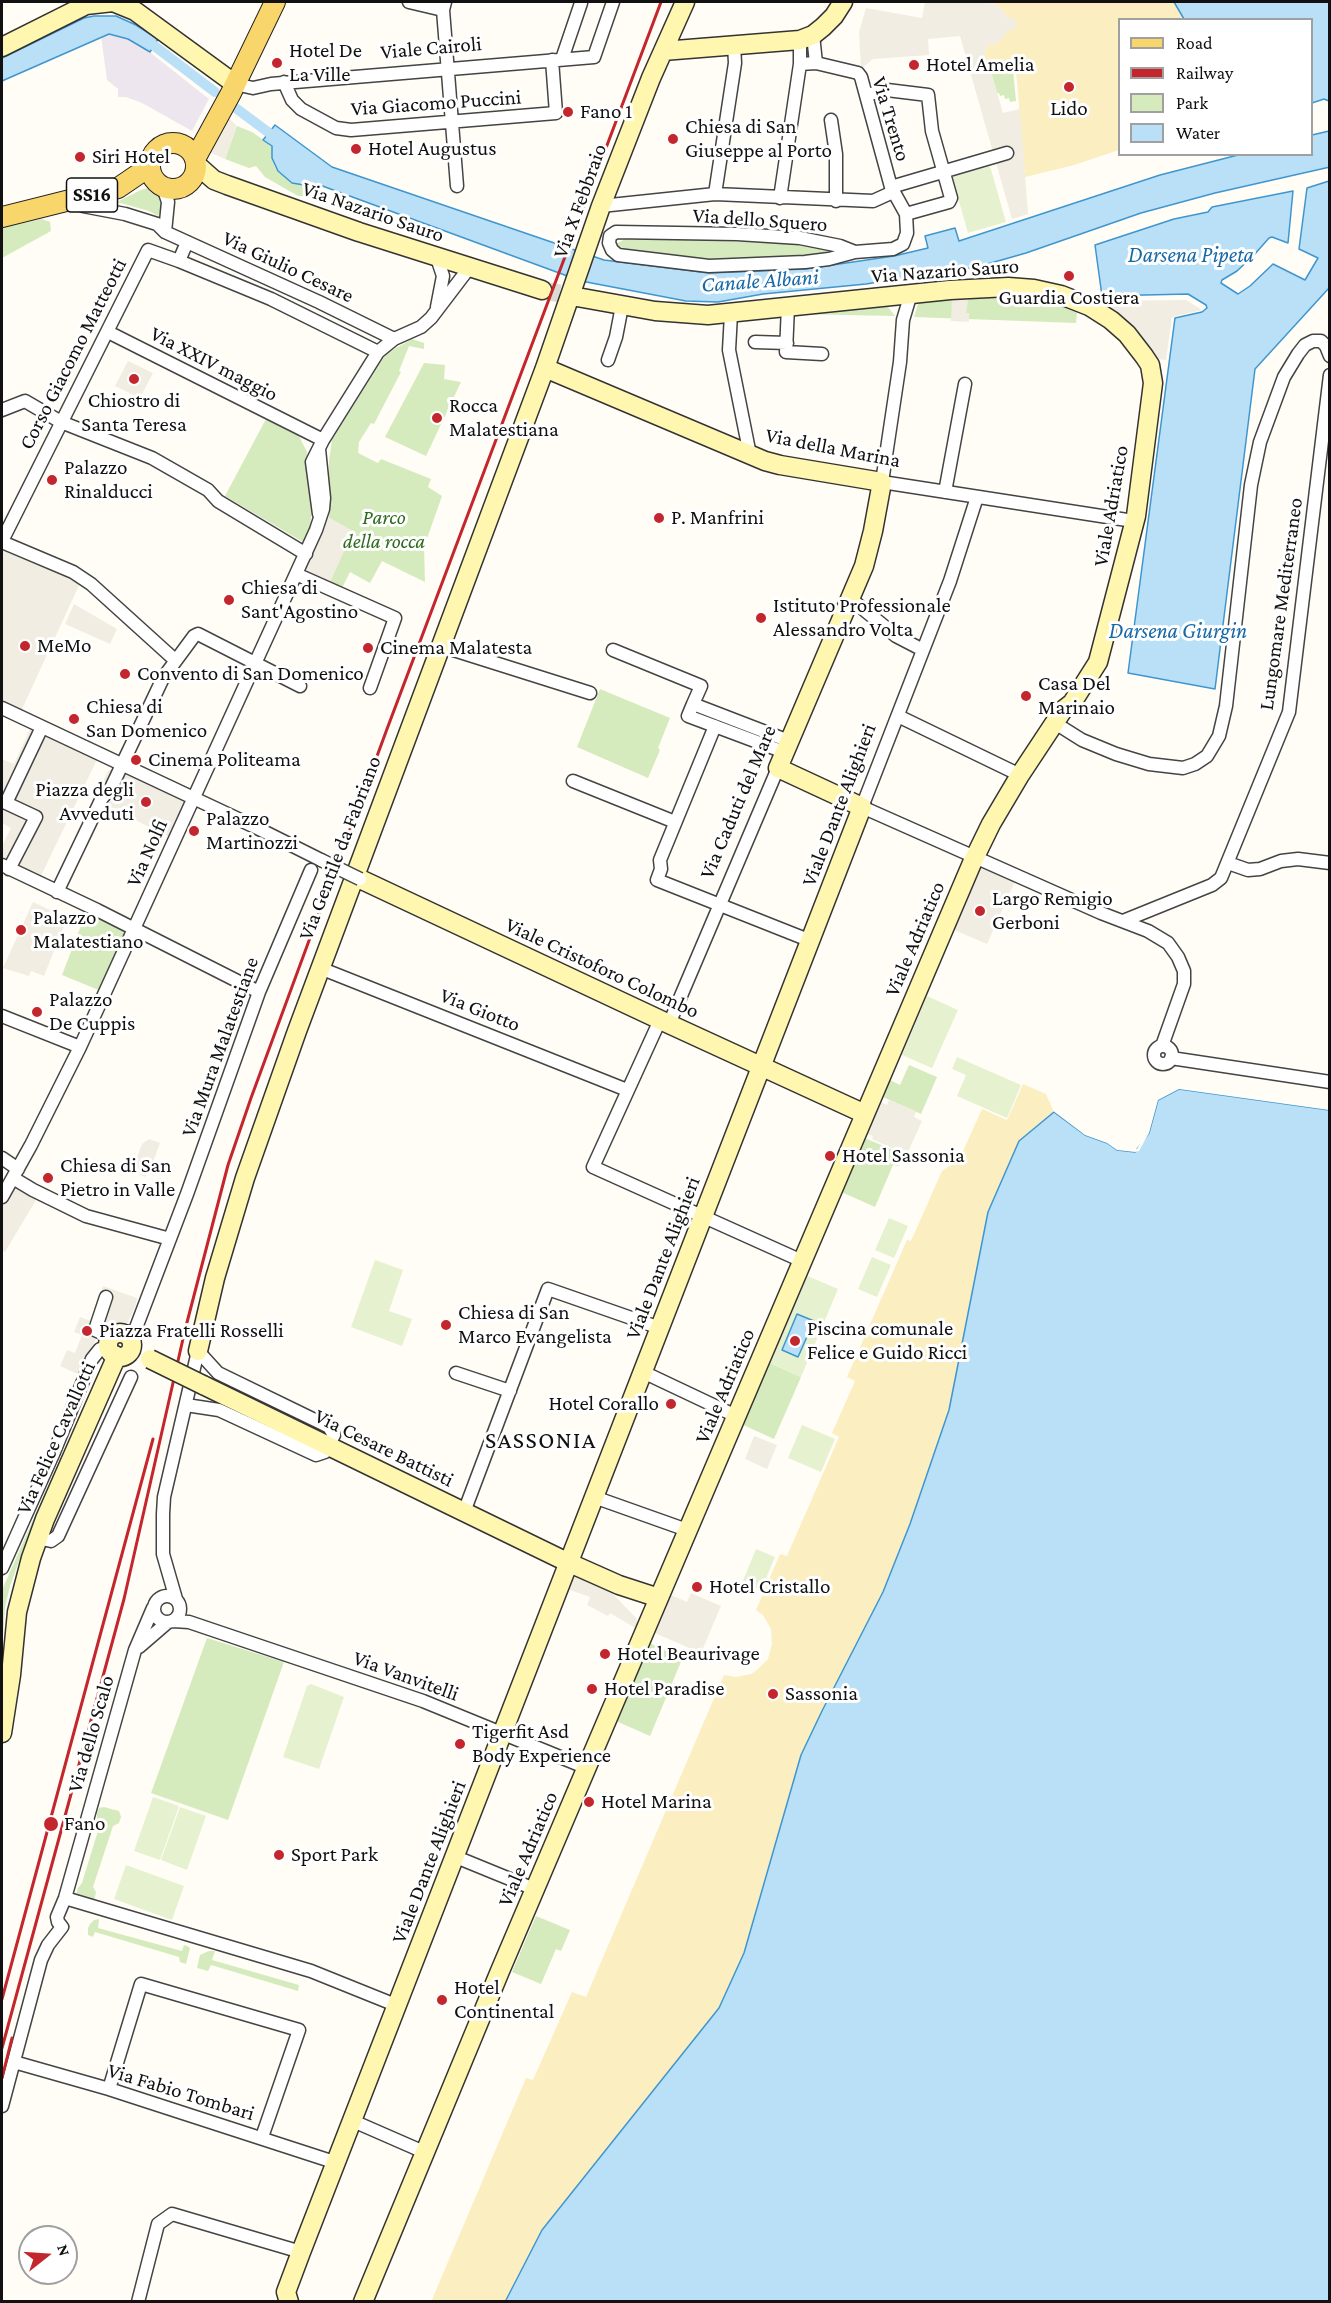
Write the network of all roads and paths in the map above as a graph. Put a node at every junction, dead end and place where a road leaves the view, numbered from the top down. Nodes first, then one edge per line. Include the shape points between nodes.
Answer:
1 (113, 2) edge
2 (275, 2) edge
3 (409, 2) edge
4 (613, 2) edge
5 (685, 2) edge
6 (843, 2) edge
7 (582, 3) dead end
8 (444, 6) edge
9 (806, 37) junction
10 (734, 45) junction
11 (2, 47) edge
12 (663, 51) junction
13 (557, 60) junction
14 (816, 63) junction
15 (800, 64) junction
16 (448, 69) junction
17 (240, 76) junction
18 (277, 83) junction
19 (866, 95) junction
20 (831, 120) dead end
21 (452, 122) junction
22 (209, 133) junction
23 (181, 145) junction
24 (1007, 153) dead end
25 (150, 162) junction
26 (195, 162) junction
27 (944, 171) junction
28 (160, 185) junction
29 (458, 186) dead end
30 (892, 189) junction
31 (715, 194) junction
32 (780, 198) junction
33 (836, 201) junction
34 (83, 206) junction
35 (601, 206) junction
36 (26, 212) junction
37 (906, 214) junction
38 (2, 217) edge
39 (165, 232) junction
40 (187, 242) junction
41 (855, 252) junction
42 (437, 258) junction
43 (178, 261) junction
44 (469, 268) junction
45 (542, 290) tunnel mouth
46 (914, 293) junction
47 (574, 295) junction
48 (883, 297) junction
49 (622, 306) junction
50 (788, 306) junction
51 (436, 311) junction
52 (731, 314) junction
53 (903, 320) junction
54 (108, 332) junction
55 (394, 339) junction
56 (755, 342) dead end
57 (787, 343) junction
58 (378, 352) junction
59 (822, 354) dead end
60 (1329, 356) edge
61 (608, 360) dead end
62 (1150, 365) joint
63 (545, 368) junction
64 (1329, 375) edge
65 (965, 384) dead end
66 (2, 410) edge
67 (61, 422) junction
68 (321, 444) junction
69 (750, 455) junction
70 (882, 482) junction
71 (945, 492) junction
72 (977, 497) junction
73 (1127, 520) dead end
74 (2, 541) edge
75 (306, 554) junction
76 (296, 574) junction
77 (851, 599) junction
78 (441, 646) junction
79 (613, 650) dead end
80 (923, 650) junction
81 (175, 660) junction
82 (255, 664) junction
83 (300, 686) dead end
84 (370, 688) dead end
85 (590, 693) dead end
86 (693, 704) junction
87 (2, 708) edge
88 (898, 716) junction
89 (1059, 716) junction
90 (715, 726) junction
91 (42, 727) junction
92 (784, 753) junction
93 (122, 764) junction
94 (1020, 776) junction
95 (573, 781) dead end
96 (194, 798) junction
97 (862, 807) junction
98 (675, 822) junction
99 (974, 857) junction
100 (1228, 863) junction
101 (1329, 863) edge
102 (5, 867) edge
103 (311, 870) dead end
104 (360, 879) joint
105 (57, 892) junction
106 (719, 904) junction
107 (1123, 921) junction
108 (134, 930) junction
109 (811, 941) junction
110 (320, 968) junction
111 (259, 992) junction
112 (2, 1016) edge
113 (665, 1022) junction
114 (80, 1047) junction
115 (762, 1067) junction
116 (1329, 1082) edge
117 (627, 1090) junction
118 (865, 1114) junction
119 (2, 1158) edge
120 (16, 1174) junction
121 (2, 1197) edge
122 (703, 1216) junction
123 (170, 1239) junction
124 (802, 1261) junction
125 (106, 1297) dead end
126 (660, 1328) junction
127 (115, 1342) junction
128 (198, 1351) junction
129 (643, 1372) junction
130 (456, 1373) dead end
131 (131, 1377) dead end
132 (510, 1391) junction
133 (186, 1405) junction
134 (736, 1416) junction
135 (329, 1447) junction
136 (594, 1497) junction
137 (464, 1512) junction
138 (687, 1530) junction
139 (38, 1538) junction
140 (568, 1563) junction
141 (2, 1568) edge
142 (166, 1571) junction
143 (619, 1585) junction
144 (659, 1598) junction
145 (178, 1602) junction
146 (155, 1604) junction
147 (651, 1618) junction
148 (170, 1622) junction
149 (208, 1629) junction
150 (135, 1650) junction
151 (2, 1730) edge
152 (503, 1734) junction
153 (587, 1768) junction
154 (456, 1857) junction
155 (534, 1891) junction
156 (65, 1898) junction
157 (398, 2006) junction
158 (14, 2062) junction
159 (109, 2089) junction
160 (2, 2106) edge
161 (353, 2121) junction
162 (262, 2137) junction
163 (424, 2152) junction
164 (337, 2163) junction
165 (301, 2252) junction
166 (286, 2298) edge
167 (138, 2301) edge
168 (363, 2301) edge

1 - 11 street via 86,5
1 - 17 street via 135,11
2 - 17 main road, SS16
3 - 8 street
4 - 13 street, Viale Cairoli via 594,57
5 - 12 street, Via X Febbraio
6 - 9 street via 834,16
7 - 13 street
8 - 16 street
9 - 10 street
9 - 14 street
9 - 15 street
10 - 12 street
10 - 31 street via 735,63
12 - 35 street, Via X Febbraio
13 - 16 street, Viale Cairoli
13 - 21 street, Via Giacomo Puccini via 556,113
14 - 15 street, Via Trento
14 - 19 street, Via Trento via 858,73
15 - 32 street
16 - 18 street, Viale Cairoli
16 - 21 street
17 - 18 street
17 - 18 street, Viale Cairoli via 253,88
17 - 22 main road, SS16
18 - 21 street, Via Giacomo Puccini via 302,109 336,128
19 - 27 street via 887,90 928,95 932,131
19 - 30 street, Via Trento
20 - 33 street
21 - 29 street
22 - 23 main road, SS16
22 - 26 main road, SS16
23 - 25 main road, SS16 via 161,146
23 - 26 main road
24 - 27 street
25 - 28 main road via 150,170
25 - 36 main road, SS16 via 118,188
26 - 28 main road, SS16 via 195,172 186,185 171,189
26 - 42 street, Via Nazario Sauro via 214,180
27 - 30 street
27 - 37 street via 951,195 949,202
28 - 34 main road, SS16 via 142,186 109,201
28 - 39 street via 168,202
30 - 33 street via 873,201
30 - 37 street, Via Trento
31 - 32 street
31 - 35 street
32 - 33 street
34 - 36 main road, SS16
34 - 39 street, Via Giulio Cesare via 157,224
35 - 47 street, Via X Febbraio
36 - 38 main road, SS16
37 - 41 street, Via dello Squero via 903,244 893,249
39 - 40 street, Via Giulio Cesare
40 - 43 street
40 - 55 street, Via Giulio Cesare
41 - 41 street, Via dello Squero via 800,238 737,234 616,232 609,243 618,255 709,266 805,262
42 - 44 street, Via Nazario Sauro
42 - 51 street via 443,276
43 - 54 street, Corso Giacomo Matteotti via 148,250
43 - 58 street via 271,299
44 - 45 street, Via Nazario Sauro
44 - 51 street
46 - 48 street, Via Nazario Sauro
46 - 53 street, Via Caduti del Mare
46 - 62 street, Via Nazario Sauro via 1008,287 1061,294 1111,320
47 - 49 street, Via Nazario Sauro
47 - 63 street, Via X Febbraio
48 - 50 street, Via Nazario Sauro
48 - 53 street via 892,302
49 - 52 street, Via Nazario Sauro via 684,314
49 - 61 street
50 - 52 street, Via Nazario Sauro
50 - 57 street
51 - 55 street via 421,327
52 - 69 street via 729,350
53 - 70 street, Via Caduti del Mare
54 - 67 street, Corso Giacomo Matteotti
54 - 68 street, Via XXIV maggio via 301,431 310,443
55 - 58 street
56 - 57 street
57 - 59 street via 786,352
58 - 68 street
60 - 89 street, Lungomare Mediterraneo via 1321,342 1305,345 1284,377 1260,442 1251,485 1226,706 1219,736 1207,756 1183,768 1149,764 1082,740
62 - 89 street, Viale Adriatico via 1153,383 1136,516 1127,553 1098,662
63 - 69 street, Via della Marina
63 - 78 street, Via Gentile da Fabriano
64 - 100 street, Lungomare Mediterraneo via 1291,706
65 - 71 street
66 - 67 street via 25,401
67 - 74 street, Corso Giacomo Matteotti
67 - 75 street via 152,458
68 - 75 street, Via Nolfi via 324,498
69 - 70 street, Via della Marina via 780,465
70 - 71 street, Via della Marina
70 - 77 street, Via Caduti del Mare via 868,548
71 - 72 street, Via della Marina
72 - 73 street, Via della Marina
72 - 80 street, Viale Dante Alighieri
74 - 81 street via 91,584
75 - 76 street, Via Nolfi
76 - 82 street, Via Nolfi
76 - 84 street via 395,618
77 - 80 street via 896,636
77 - 92 street, Via Caduti del Mare
78 - 85 street
78 - 110 street, Via Gentile da Fabriano
79 - 86 street via 700,686
80 - 88 street, Viale Dante Alighieri
81 - 82 street via 198,633
81 - 93 street
82 - 83 street
82 - 96 street, Via Nolfi
86 - 90 street via 688,716
86 - 92 street
87 - 91 street, Viale Cristoforo Colombo
88 - 94 street
88 - 97 street, Viale Dante Alighieri
89 - 94 street, Viale Adriatico
90 - 92 street
90 - 98 street
91 - 93 street, Viale Cristoforo Colombo
91 - 102 street via 6,803 36,818
92 - 97 street
92 - 106 street, Via Caduti del Mare
93 - 96 street, Viale Cristoforo Colombo
93 - 105 street
94 - 99 street, Viale Adriatico
95 - 98 street
96 - 104 street, Viale Cristoforo Colombo, bridge
96 - 108 street, Via Nolfi
97 - 99 street
97 - 109 street, Viale Dante Alighieri
98 - 106 street via 660,860 657,880
99 - 107 street
99 - 118 street, Viale Adriatico
100 - 101 street via 1248,870 1298,859
100 - 107 street, Lungomare Mediterraneo via 1221,878 1212,885
102 - 105 street
103 - 111 street, Via Mura Malatestiane
104 - 113 street, Viale Cristoforo Colombo
105 - 108 street
106 - 109 street
106 - 113 street, Via Caduti del Mare
107 - 116 street via 1168,943 1184,971 1184,984 1162,1046 1171,1051 1171,1058
108 - 111 street
108 - 114 street, Via Nolfi
109 - 115 street, Viale Dante Alighieri
110 - 117 street, Via Giotto
110 - 128 street, Via Gentile da Fabriano via 245,1178
111 - 123 street, Via Mura Malatestiane
112 - 114 street
113 - 115 street, Viale Cristoforo Colombo
113 - 117 street, Via Caduti del Mare
114 - 120 street, Via Nolfi
115 - 118 street, Viale Cristoforo Colombo
115 - 122 street, Viale Dante Alighieri
117 - 122 street, Via Caduti del Mare via 592,1167
118 - 124 street, Viale Adriatico
119 - 120 street
120 - 121 street, Via Nolfi
120 - 123 street via 33,1191 86,1216
122 - 124 street
122 - 126 street, Viale Dante Alighieri
123 - 127 street, Via Mura Malatestiane via 134,1333
124 - 134 street, Viale Adriatico
125 - 127 street
126 - 129 street, Viale Dante Alighieri
126 - 132 street via 548,1289
127 - 135 street, Via Cesare Battisti, bridge
127 - 139 street, Via Felice Cavallotti via 115,1360
127 - 141 street via 100,1349 92,1359
128 - 133 street, Via Gentile da Fabriano
128 - 135 street via 218,1373 329,1427 334,1435
129 - 134 street
129 - 136 street, Viale Dante Alighieri
130 - 132 street
131 - 139 street, Via Felice Cavallotti via 58,1536 51,1541
132 - 137 street
133 - 135 street via 219,1410 316,1455
133 - 142 street, Via Gentile da Fabriano via 164,1497 162,1542
134 - 138 street, Viale Adriatico
135 - 137 street, Via Cesare Battisti
136 - 138 street
136 - 140 street, Viale Dante Alighieri
137 - 140 street, Via Cesare Battisti
138 - 144 street, Viale Adriatico
139 - 151 street, Via Felice Cavallotti via 19,1602
140 - 143 street, Via Cesare Battisti
140 - 152 street, Viale Dante Alighieri
142 - 145 street, Via Gentile da Fabriano
142 - 146 street, Via Gentile da Fabriano
143 - 144 street, Via Cesare Battisti
143 - 147 street, Via Cesare Battisti
144 - 147 street, Viale Adriatico
145 - 146 street via 168,1596
145 - 148 street via 179,1614
145 - 149 street, Via Vanvitelli
146 - 148 street via 159,1620
146 - 150 street, Via dello Scalo
147 - 153 street, Viale Adriatico
148 - 149 street, Via Vanvitelli via 189,1622
148 - 150 street
149 - 152 street, Via Vanvitelli via 423,1701
150 - 156 street, Via dello Scalo
152 - 153 street, Via Vanvitelli
152 - 154 street, Viale Dante Alighieri
153 - 155 street, Viale Adriatico
154 - 155 street
154 - 157 street, Viale Dante Alighieri
155 - 163 street, Viale Adriatico
156 - 157 street via 311,1971
156 - 158 street, Via dello Scalo via 57,1917 62,1927 41,1960
157 - 161 street, Viale Dante Alighieri
158 - 159 street, Via Fabio Tombari
158 - 160 street, Via dello Scalo
159 - 162 street, Via Fabio Tombari
159 - 162 street via 141,1984 299,2030
161 - 163 street
161 - 164 street, Viale Dante Alighieri
162 - 164 street, Via Fabio Tombari
163 - 168 street, Viale Adriatico
164 - 165 street, Viale Dante Alighieri
165 - 166 street, Viale Dante Alighieri
165 - 167 street via 172,2214 158,2224

